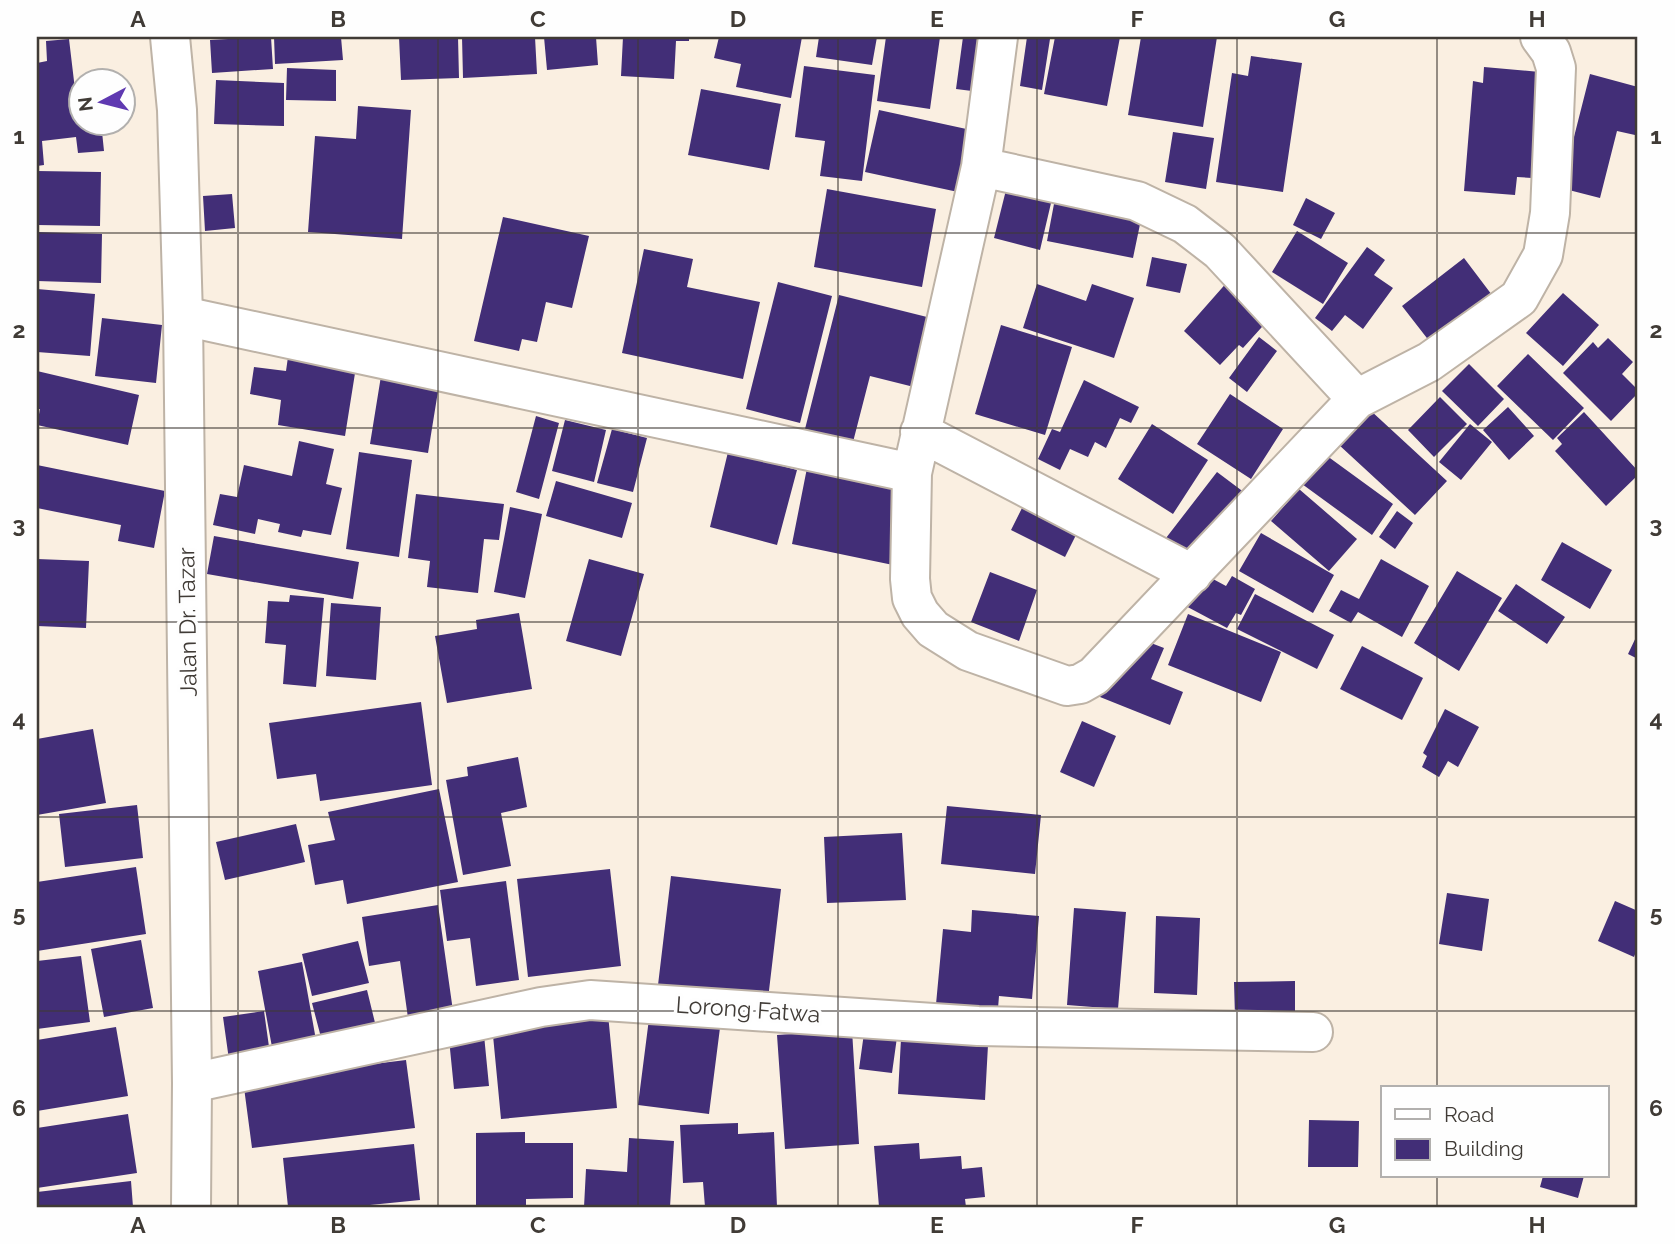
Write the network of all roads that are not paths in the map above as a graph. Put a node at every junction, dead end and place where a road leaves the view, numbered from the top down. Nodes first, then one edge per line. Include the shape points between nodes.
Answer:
1 (170, 37) edge
2 (998, 37) edge
3 (1540, 37) edge
4 (981, 167) junction
5 (183, 316) junction
6 (1357, 400) junction
7 (920, 432) junction
8 (912, 473) junction
9 (1192, 574) junction
10 (1313, 1032) dead end
11 (192, 1083) junction
12 (191, 1207) edge

1 - 5 street, Jalan Dr. Tazar via 177,110
2 - 4 street
3 - 6 street via 1551,52 1557,90 1543,255 1519,298 1429,362
4 - 6 street via 1137,201 1185,224 1220,251
4 - 7 street
5 - 8 street
5 - 11 street, Jalan Dr. Tazar
6 - 9 street
7 - 8 street
7 - 9 street
8 - 9 street via 910,579 920,614 933,629 968,651 1067,687 1094,676
10 - 11 street, Lorong Fatwa via 978,1026 590,1000
11 - 12 street, Jalan Dr. Tazar

